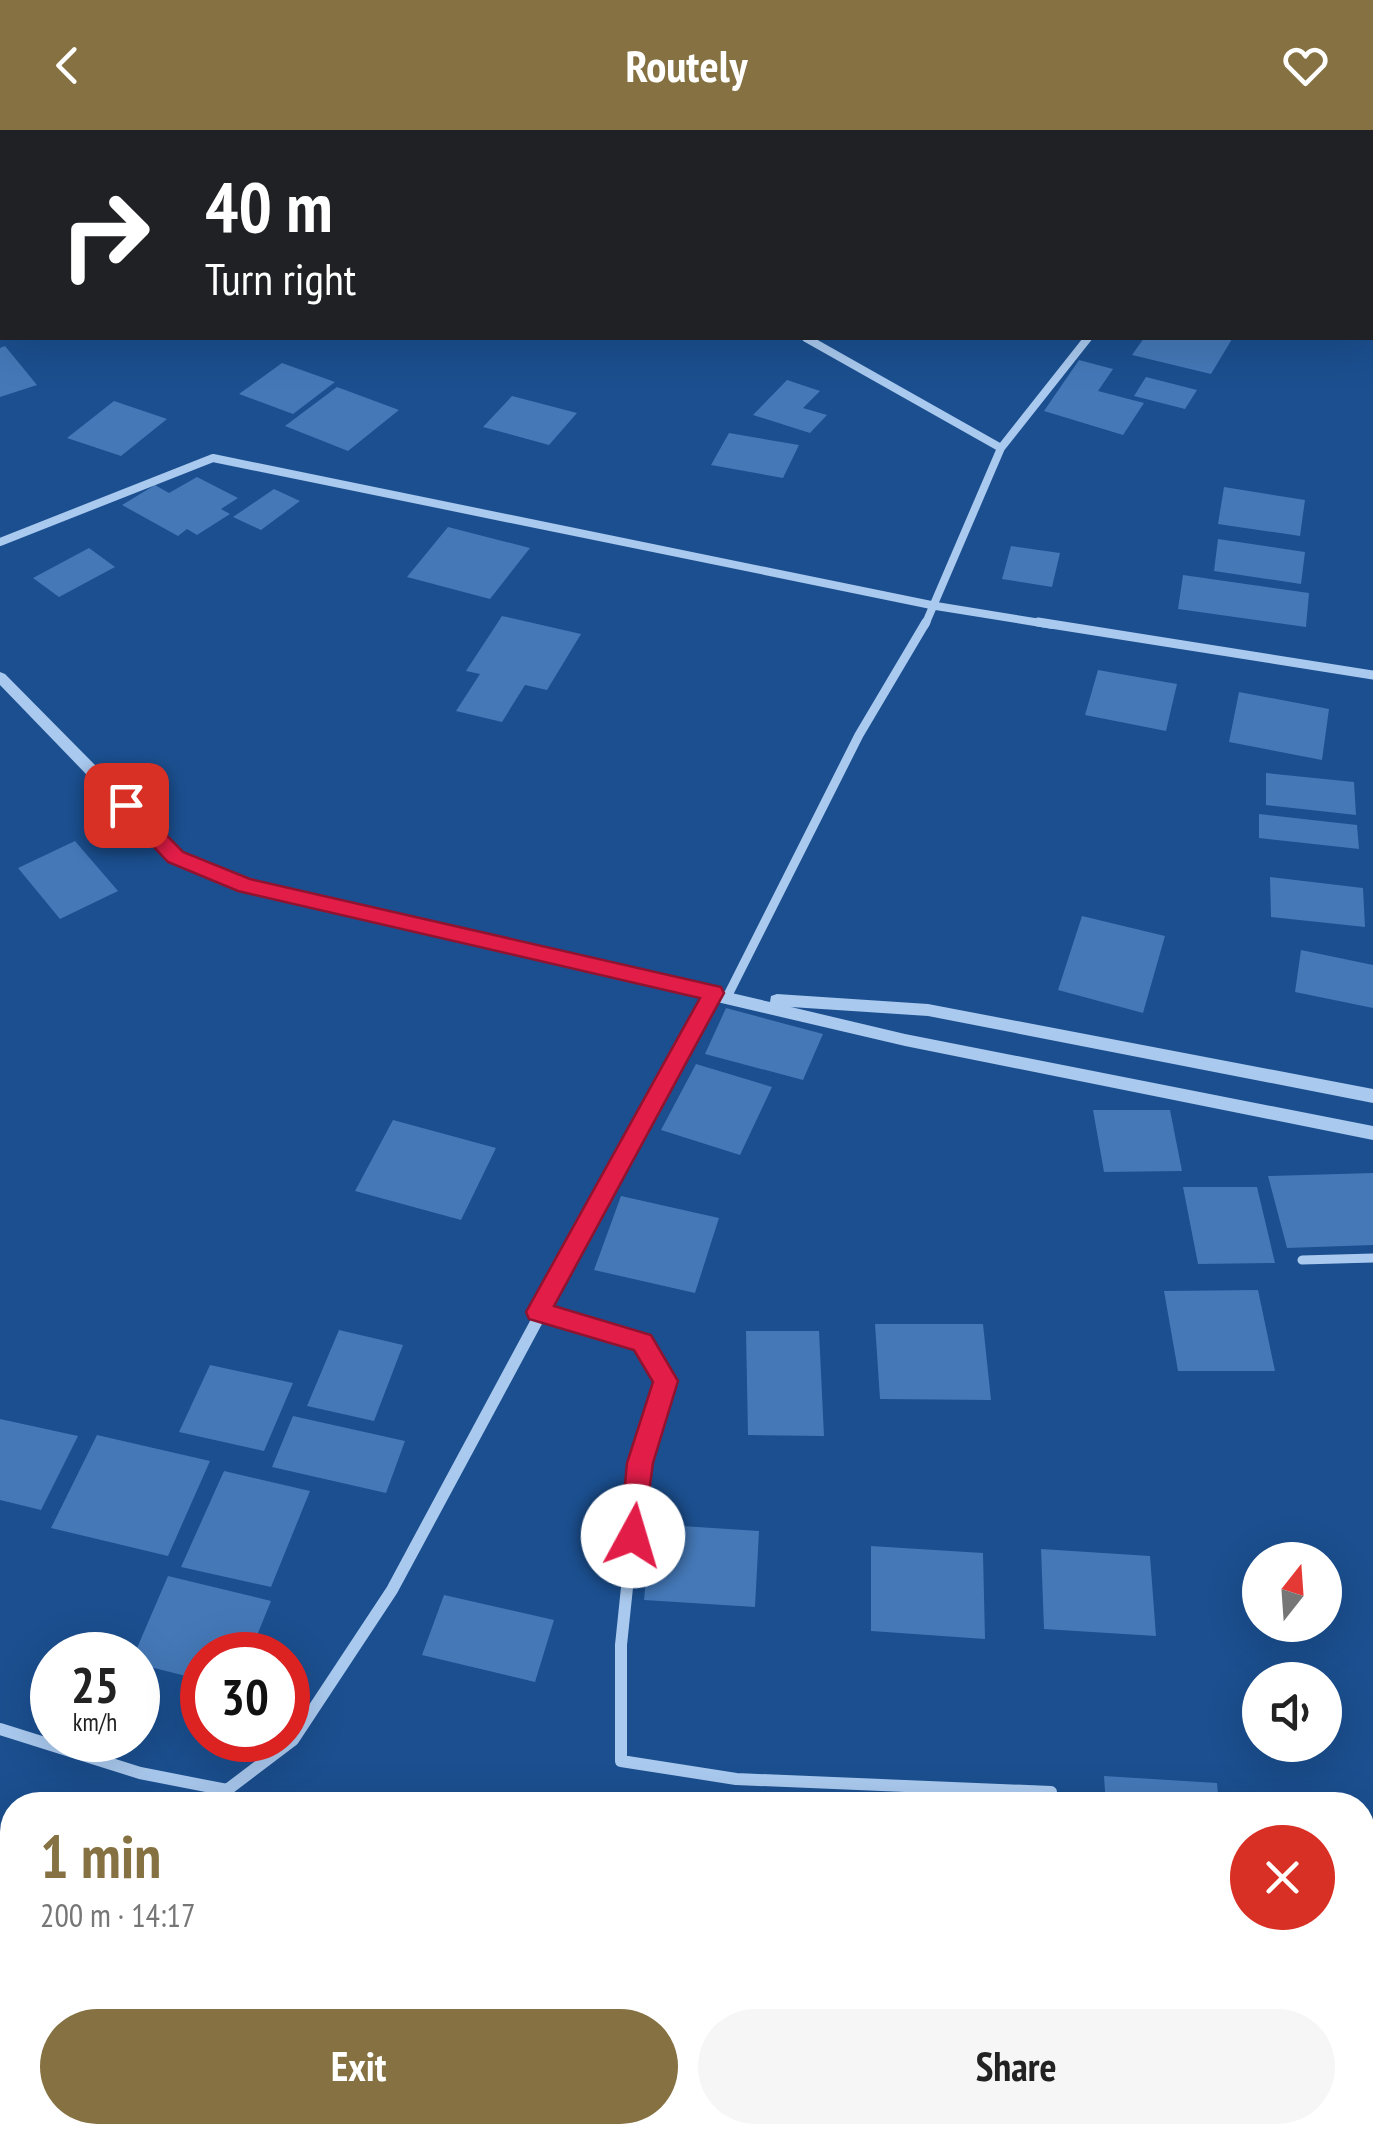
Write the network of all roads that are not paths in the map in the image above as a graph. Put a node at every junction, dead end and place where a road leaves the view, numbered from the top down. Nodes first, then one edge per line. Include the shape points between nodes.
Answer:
1 (810, 340) edge
2 (1086, 340) edge
3 (1001, 448) junction
4 (0, 542) edge
5 (936, 606) junction
6 (1373, 676) edge
7 (0, 677) edge
8 (720, 995) junction
9 (1373, 1096) edge
10 (1373, 1133) edge
11 (1373, 1258) edge
12 (1302, 1260) dead end
13 (538, 1312) junction
14 (0, 1729) edge
15 (1051, 1792) dead end

1 - 3 street
2 - 3 street
3 - 5 street
4 - 5 street via 213,458
5 - 6 street
5 - 8 street
7 - 8 street via 176,857 246,886
8 - 9 street via 928,1010
8 - 10 street via 905,1040
8 - 13 street
11 - 12 street
13 - 14 street via 392,1590 293,1740 227,1790 140,1773
13 - 15 street via 642,1342 666,1381 640,1463 622,1644 621,1761 736,1779

